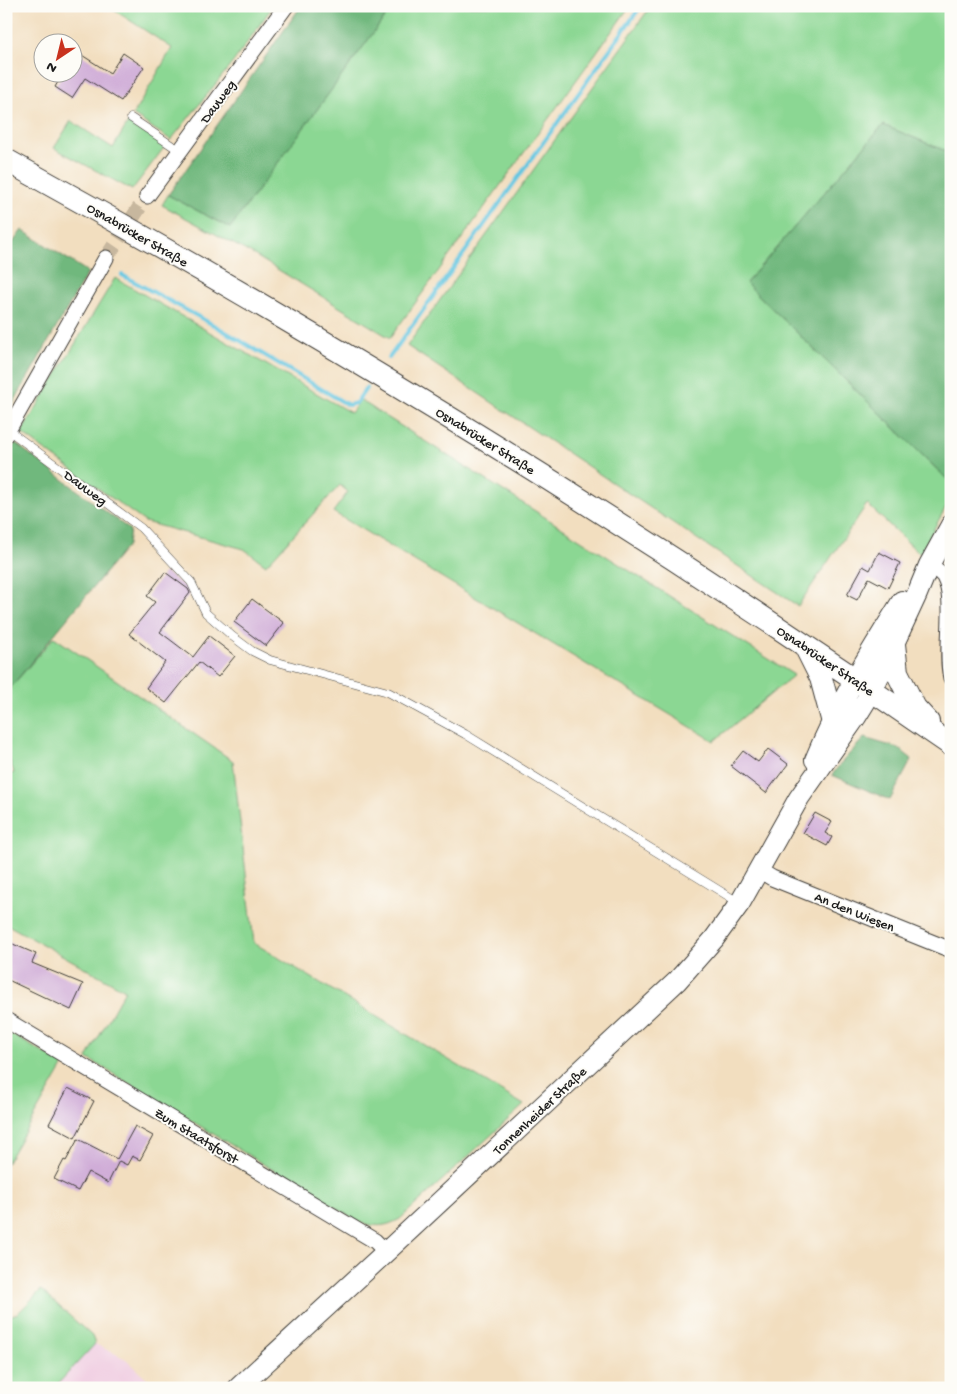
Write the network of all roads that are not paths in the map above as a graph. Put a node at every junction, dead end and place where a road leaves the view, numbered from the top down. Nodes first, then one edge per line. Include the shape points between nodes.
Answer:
1 (286, 6) edge
2 (131, 118) dead end
3 (180, 151) junction
4 (6, 160) edge
5 (147, 196) tunnel mouth
6 (106, 258) tunnel mouth
7 (7, 432) edge
8 (951, 525) edge
9 (929, 565) junction
10 (894, 644) junction
11 (805, 645) junction
12 (951, 678) edge
13 (863, 685) junction
14 (832, 719) junction
15 (947, 743) edge
16 (799, 798) junction
17 (759, 870) junction
18 (740, 903) junction
19 (951, 950) edge
20 (6, 1020) edge
21 (386, 1252) junction
22 (238, 1388) edge

1 - 3 street, Dauweg
2 - 3 lane
3 - 5 street, Dauweg
4 - 11 main road, Osnabrücker Straße via 120,223 436,409
6 - 7 street, Dauweg
7 - 18 lane, Dauweg via 141,528 190,582 206,613 252,651 270,660 388,692 465,734
8 - 9 street, Tonnenheider Straße
9 - 10 street, Tonnenheider Straße
9 - 12 street via 943,575 950,588 948,663
9 - 13 street, Tonnenheider Straße via 910,589
10 - 13 street, Tonnenheider Straße
10 - 15 main road via 897,672 915,708
11 - 13 main road, Osnabrücker Straße
11 - 14 main road via 821,678
13 - 14 street, Tonnenheider Straße
13 - 15 main road, Osnabrücker Straße
13 - 16 street, Tonnenheider Straße via 856,717
14 - 16 street, Tonnenheider Straße
16 - 17 street, Tonnenheider Straße
17 - 18 street, Tonnenheider Straße
17 - 19 street, An den Wiesen
18 - 21 street, Tonnenheider Straße via 677,981
20 - 21 street, Zum Staatsforst via 375,1241
21 - 22 street, Tonnenheider Straße

